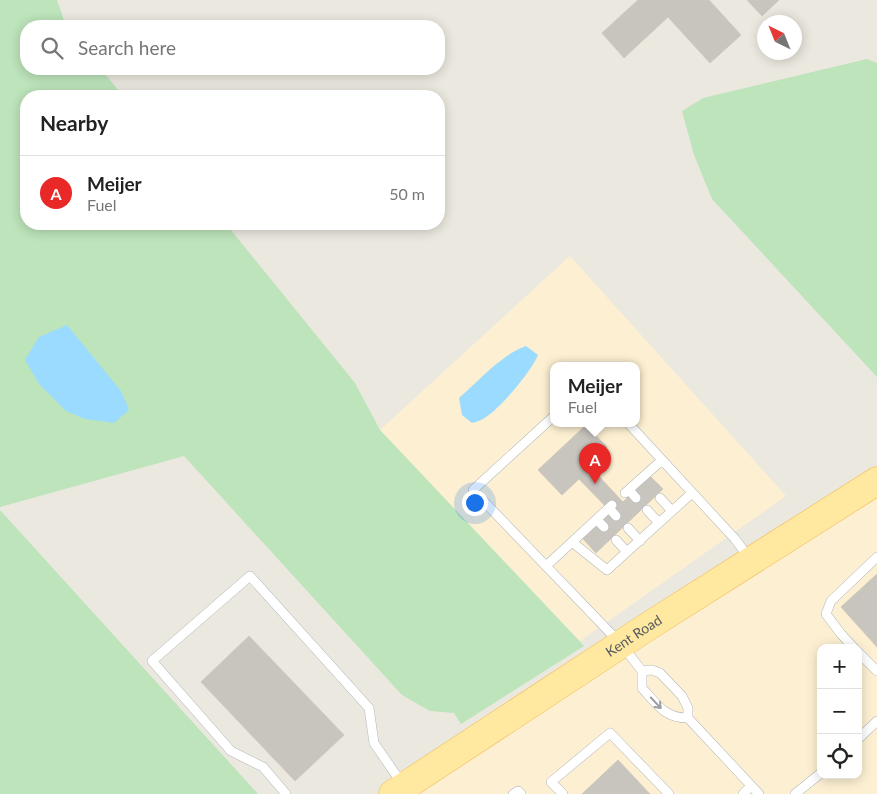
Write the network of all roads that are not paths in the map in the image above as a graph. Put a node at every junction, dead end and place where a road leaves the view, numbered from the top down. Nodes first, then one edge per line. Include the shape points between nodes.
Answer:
1 (550, 420) edge
2 (632, 427) edge
3 (662, 460) junction
4 (877, 481) edge
5 (692, 493) junction
6 (636, 498) dead end
7 (660, 498) dead end
8 (647, 510) dead end
9 (672, 511) junction
10 (616, 516) dead end
11 (597, 520) junction
12 (659, 523) junction
13 (604, 527) dead end
14 (628, 528) dead end
15 (616, 540) dead end
16 (640, 540) junction
17 (572, 542) junction
18 (627, 552) junction
19 (877, 557) edge
20 (751, 561) junction
21 (546, 566) junction
22 (621, 644) junction
23 (850, 644) edge
24 (862, 656) edge
25 (642, 671) junction
26 (877, 671) edge
27 (688, 718) junction
28 (877, 721) edge
29 (862, 735) edge
30 (817, 776) edge
31 (751, 786) junction
32 (398, 790) edge
33 (286, 794) edge
34 (563, 794) edge
35 (669, 794) edge
36 (743, 794) edge
37 (759, 794) edge
38 (795, 794) edge

1 - 21 lane via 473,490
2 - 3 lane
3 - 5 lane
3 - 6 lane via 645,482 627,492
4 - 20 main road, Kent Road
5 - 9 lane
5 - 20 lane via 735,538
7 - 9 lane
8 - 12 lane
9 - 12 lane
10 - 11 lane via 611,507
11 - 13 lane
11 - 17 lane
12 - 16 lane
14 - 16 lane
15 - 18 lane
16 - 18 lane
17 - 18 lane via 607,570
17 - 21 lane
19 - 23 lane via 831,601 826,614
20 - 22 main road, Kent Road
21 - 22 lane
22 - 25 lane
22 - 32 main road, Kent Road
24 - 26 lane
25 - 27 lane via 660,673 682,696 688,708
25 -> 27 lane via 642,688 664,712 676,718
27 - 31 lane
28 - 29 lane
30 - 38 lane
31 - 36 lane
31 - 37 lane
32 - 33 lane via 374,743 369,708 250,576 152,661 231,751 263,767
34 - 35 lane via 551,782 610,733

